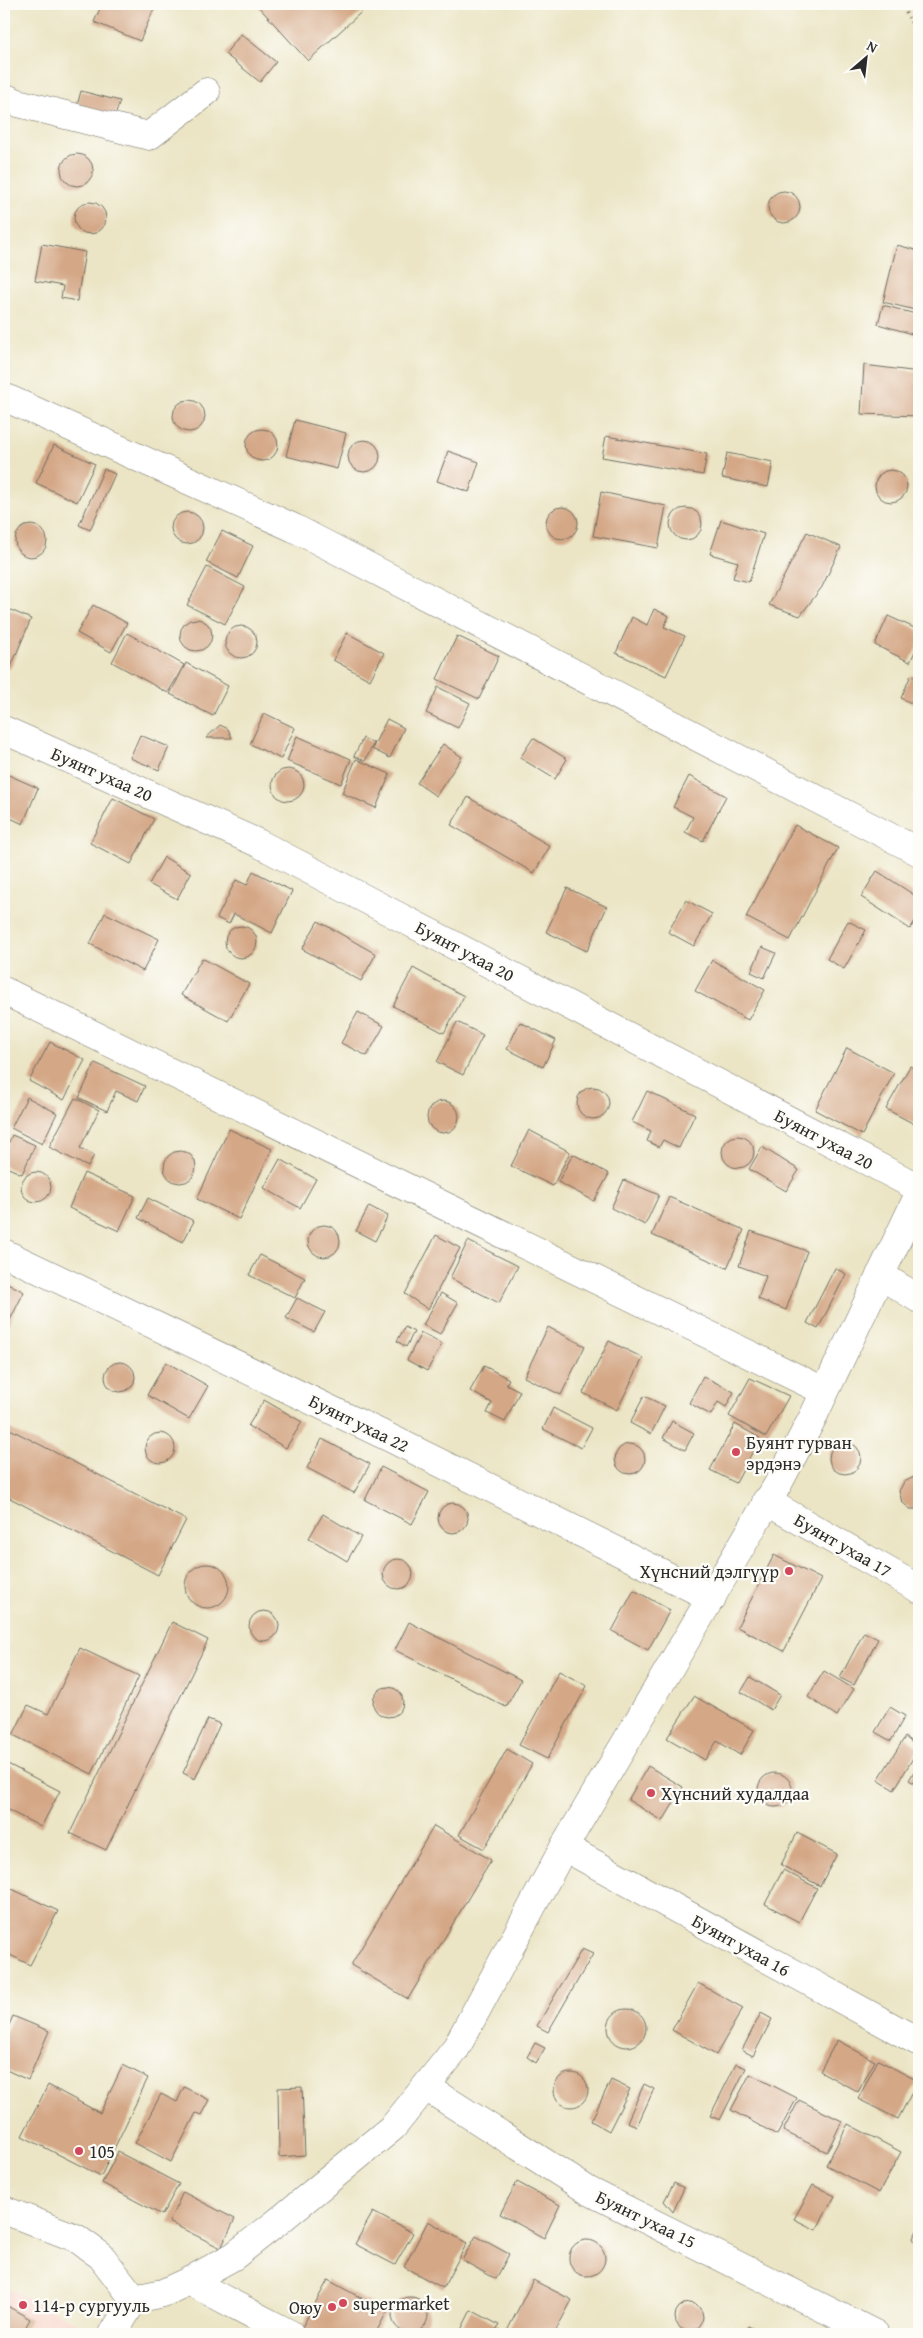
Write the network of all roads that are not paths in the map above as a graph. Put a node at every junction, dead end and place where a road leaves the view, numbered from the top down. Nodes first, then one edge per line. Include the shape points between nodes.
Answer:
1 (206, 92) dead end
2 (4, 97) edge
3 (4, 396) edge
4 (4, 730) edge
5 (919, 852) edge
6 (4, 991) edge
7 (919, 1188) edge
8 (919, 1194) edge
9 (4, 1253) edge
10 (880, 1275) junction
11 (919, 1299) edge
12 (824, 1391) junction
13 (766, 1501) junction
14 (919, 1588) edge
15 (712, 1598) junction
16 (564, 1847) junction
17 (919, 2042) edge
18 (426, 2088) junction
19 (4, 2210) edge
20 (189, 2281) junction
21 (134, 2299) junction
22 (113, 2334) edge
23 (290, 2334) edge
24 (875, 2334) edge

1 - 2 street via 149,136 18,104
3 - 5 street via 294,528
4 - 7 street, Буянт ухаа 20 via 258,843
6 - 12 street
8 - 10 street
9 - 15 street, Буянт ухаа 22 via 390,1438
10 - 11 street
10 - 12 street
12 - 13 street
13 - 14 street, Буянт ухаа 17
13 - 15 street
15 - 16 street
16 - 17 street, Буянт ухаа 16
16 - 18 street via 455,2050
18 - 20 street via 393,2126 280,2220 234,2256
18 - 24 street, Буянт ухаа 15 via 589,2191
19 - 21 street via 76,2238 101,2256
20 - 21 street via 163,2293
20 - 23 street
21 - 22 street

